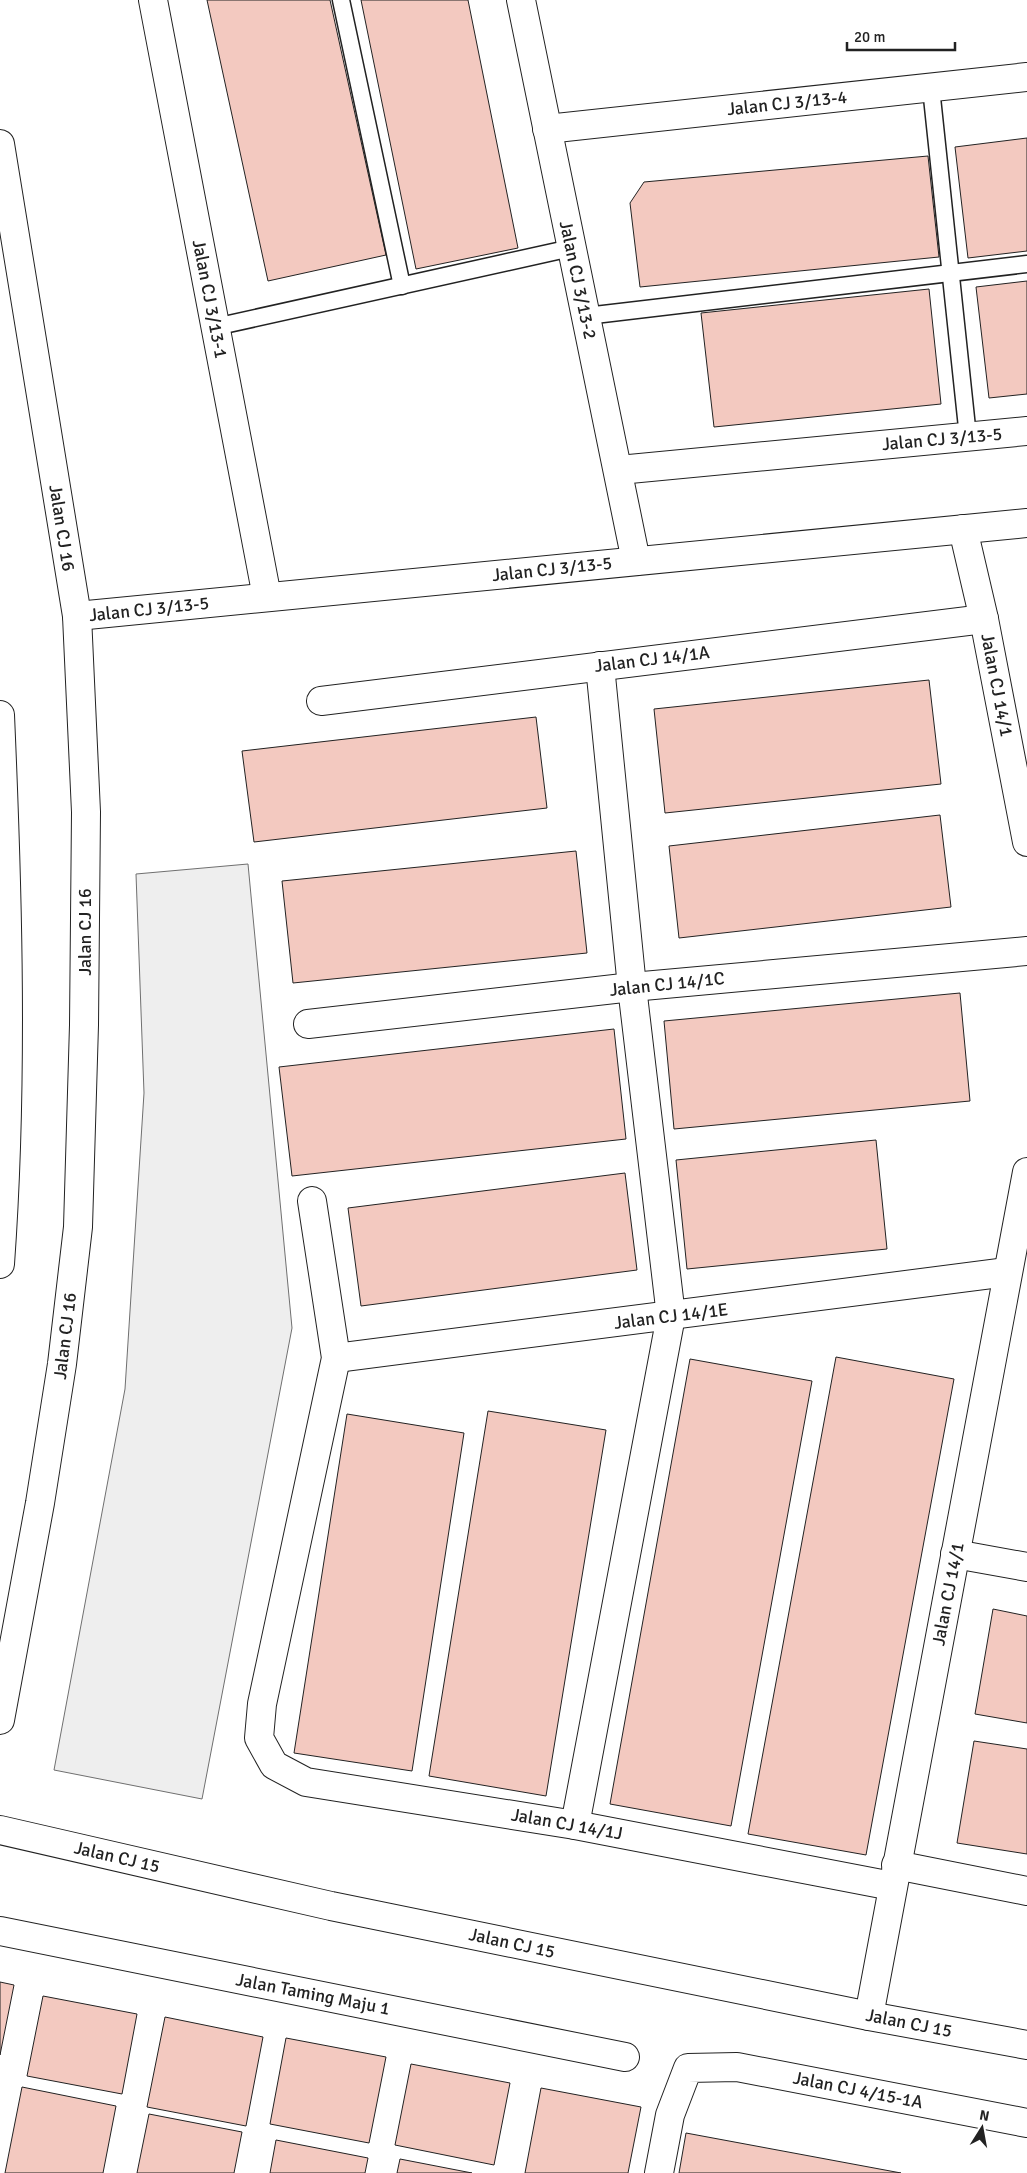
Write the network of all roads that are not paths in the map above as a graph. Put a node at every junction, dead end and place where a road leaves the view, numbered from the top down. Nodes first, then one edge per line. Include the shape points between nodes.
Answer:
1 (153, 0) edge
2 (341, 0) edge
3 (521, 0) edge
4 (1027, 77) edge
5 (931, 88) junction
6 (547, 129) junction
7 (0, 144) edge
8 (571, 248) junction
9 (1027, 264) edge
10 (949, 272) junction
11 (402, 286) junction
12 (586, 316) junction
13 (215, 327) junction
14 (1027, 431) edge
15 (968, 437) junction
16 (618, 470) junction
17 (1027, 523) edge
18 (963, 529) junction
19 (636, 561) junction
20 (267, 597) junction
21 (77, 616) junction
22 (984, 619) junction
23 (600, 666) junction
24 (320, 701) dead end
25 (0, 715) edge
26 (2, 806) edge
27 (1027, 842) edge
28 (1027, 951) edge
29 (632, 986) junction
30 (308, 1024) dead end
31 (1027, 1172) edge
32 (312, 1201) dead end
33 (0, 1264) edge
34 (1007, 1272) junction
35 (671, 1316) junction
36 (336, 1358) junction
37 (955, 1554) junction
38 (1027, 1567) edge
39 (0, 1720) edge
40 (575, 1825) junction
41 (0, 1830) edge
42 (894, 1876) junction
43 (1027, 1891) edge
44 (0, 1930) edge
45 (869, 2016) junction
46 (1027, 2046) edge
47 (626, 2057) dead end
48 (1027, 2123) edge
49 (659, 2173) edge

1 - 13 street, Jalan CJ 3/13-1
2 - 11 lane
3 - 6 street, Jalan CJ 3/13-2
4 - 5 street, Jalan CJ 3/13-4
5 - 6 street, Jalan CJ 3/13-4
5 - 10 lane
6 - 8 street, Jalan CJ 3/13-2
7 - 21 street, Jalan CJ 16
8 - 11 lane
8 - 12 street, Jalan CJ 3/13-2
9 - 10 lane
10 - 12 lane
10 - 15 lane
11 - 13 lane
12 - 16 street, Jalan CJ 3/13-2
13 - 20 street, Jalan CJ 3/13-1
14 - 15 street, Jalan CJ 3/13-5
15 - 16 street, Jalan CJ 3/13-5
16 - 19 street, Jalan CJ 3/13-2
17 - 18 street, Jalan CJ 3/13-5
18 - 19 street, Jalan CJ 3/13-5
18 - 22 street, Jalan CJ 14/1
19 - 20 street, Jalan CJ 3/13-5
20 - 21 street, Jalan CJ 3/13-5
21 - 39 street, Jalan CJ 16 via 86,812 78,1227 42,1494
22 - 23 street, Jalan CJ 14/1A
22 - 27 street, Jalan CJ 14/1
23 - 24 street, Jalan CJ 14/1A
23 - 29 street
25 - 26 street
26 - 33 street via 9,1020
28 - 29 street, Jalan CJ 14/1C
29 - 30 street, Jalan CJ 14/1C
29 - 35 street
31 - 34 street, Jalan CJ 14/1
32 - 36 street
34 - 35 street, Jalan CJ 14/1E
34 - 37 street, Jalan CJ 14/1
35 - 36 street, Jalan CJ 14/1E
35 - 40 street
36 - 40 street, Jalan CJ 14/1J via 262,1704 259,1738 274,1764 306,1782
37 - 38 street
37 - 42 street, Jalan CJ 14/1
40 - 42 street, Jalan CJ 14/1J
41 - 45 street, Jalan CJ 15 via 331,1906
42 - 43 street, Jalan CJ 14/1J
42 - 45 street, Jalan CJ 14/1
44 - 47 street, Jalan Taming Maju 1
45 - 46 street, Jalan CJ 15
48 - 49 street, Jalan CJ 4/15-1A via 737,2067 688,2068 670,2114

